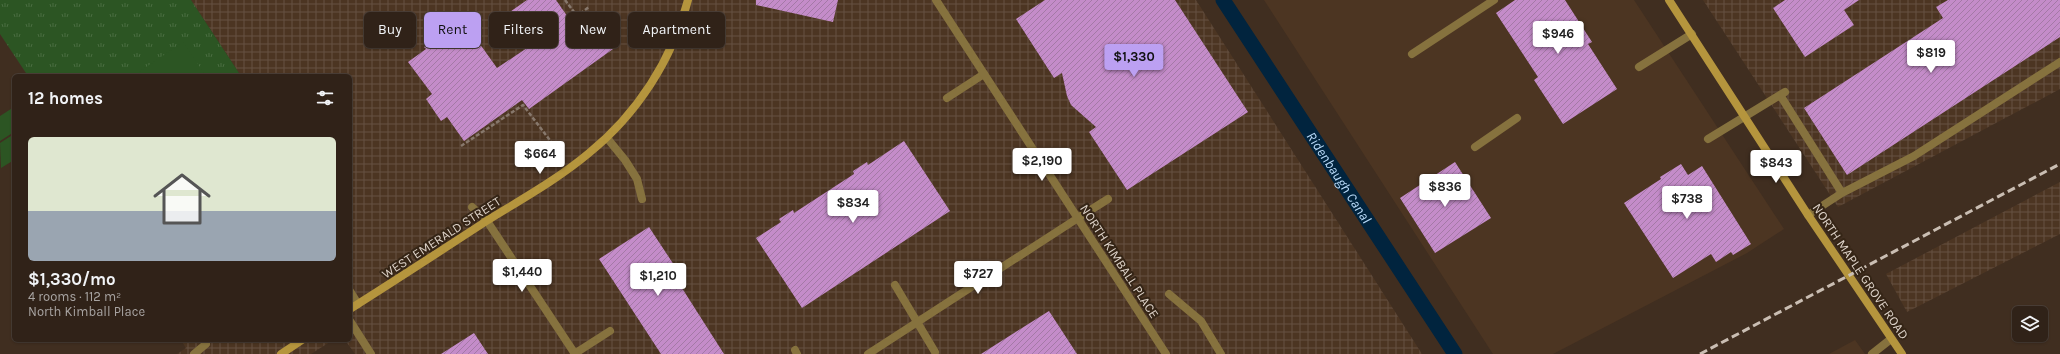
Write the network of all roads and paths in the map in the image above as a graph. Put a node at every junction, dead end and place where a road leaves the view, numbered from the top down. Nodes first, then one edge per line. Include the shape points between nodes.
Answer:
1 (565, 0) edge
2 (688, 0) edge
3 (936, 0) edge
4 (1494, 0) edge
5 (1669, 0) edge
6 (589, 7) dead end
7 (1692, 34) junction
8 (1412, 54) dead end
9 (2060, 62) edge
10 (1639, 67) dead end
11 (984, 74) junction
12 (947, 98) dead end
13 (1745, 116) junction
14 (1517, 118) dead end
15 (607, 138) junction
16 (1708, 139) dead end
17 (461, 146) dead end
18 (1475, 147) dead end
19 (559, 152) dead end
20 (1842, 193) junction
21 (642, 198) dead end
22 (1108, 199) dead end
23 (472, 207) dead end
24 (1808, 215) junction
25 (1078, 218) junction
26 (487, 221) junction
27 (895, 285) dead end
28 (352, 294) edge
29 (1168, 294) dead end
30 (358, 304) junction
31 (352, 308) edge
32 (917, 322) junction
33 (352, 324) edge
34 (610, 331) dead end
35 (1891, 339) junction
36 (207, 342) edge
37 (299, 342) edge
38 (935, 352) dead end
39 (194, 354) edge
40 (281, 354) edge
41 (371, 354) edge
42 (574, 354) edge
43 (868, 354) edge
44 (1166, 354) edge
45 (1220, 354) edge
46 (1872, 354) edge
47 (1902, 354) edge

1 - 6 path via 578,16
2 - 15 main road, WEST EMERALD STREET via 676,38 661,68 641,99
3 - 11 street, NORTH KIMBALL PLACE
4 - 8 street
5 - 7 main road, NORTH MAPLE GROVE ROAD
7 - 10 street
7 - 13 main road, NORTH MAPLE GROVE ROAD
9 - 20 street via 1914,156
11 - 12 street
11 - 25 street, NORTH KIMBALL PLACE
13 - 16 street
13 - 20 street via 1783,94
13 - 24 main road, NORTH MAPLE GROVE ROAD
14 - 18 street
15 - 21 street via 637,179
15 - 26 main road, WEST EMERALD STREET via 561,173
17 - 19 path via 523,105
20 - 24 street
22 - 25 street
23 - 26 street
24 - 35 main road, NORTH MAPLE GROVE ROAD
25 - 32 street
25 - 44 street, NORTH KIMBALL PLACE
26 - 30 main road, WEST EMERALD STREET
26 - 42 street
27 - 32 street
28 - 30 street
29 - 45 street via 1201,321
30 - 31 main road, WEST EMERALD STREET
32 - 38 street
32 - 43 street
33 - 41 street
34 - 42 street
35 - 46 street
35 - 47 main road, NORTH MAPLE GROVE ROAD
36 - 39 street
37 - 40 main road

